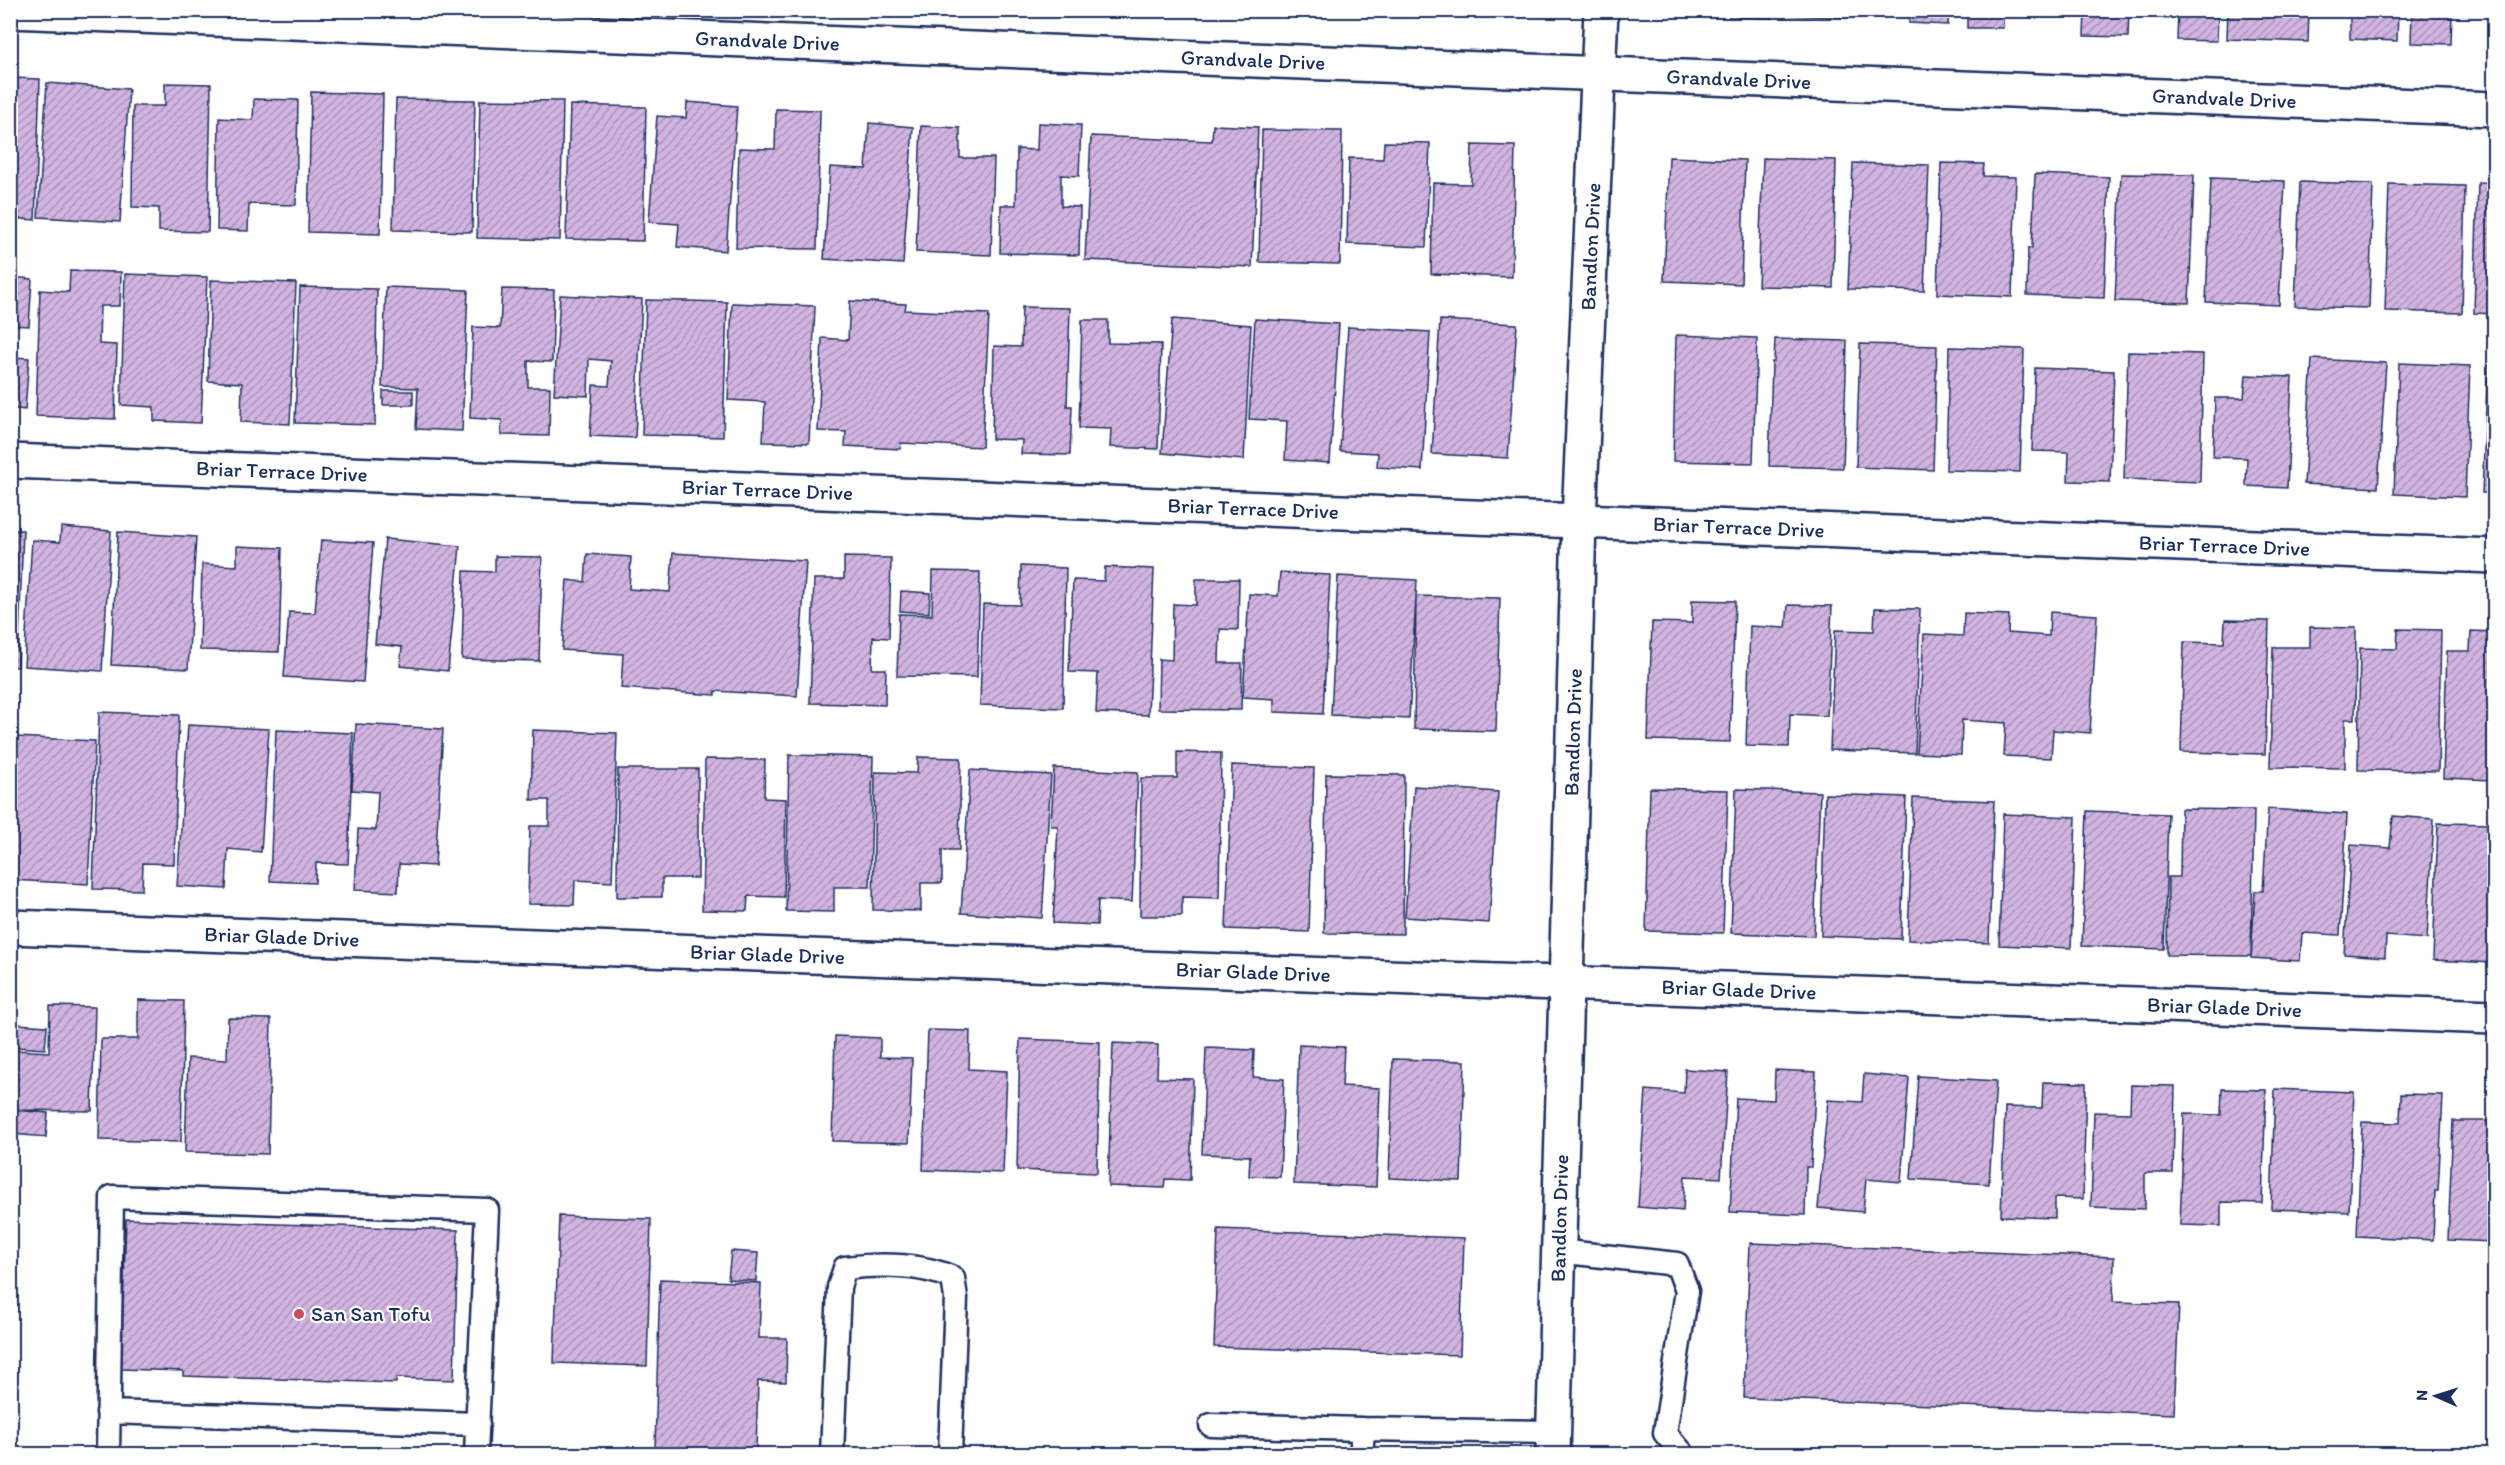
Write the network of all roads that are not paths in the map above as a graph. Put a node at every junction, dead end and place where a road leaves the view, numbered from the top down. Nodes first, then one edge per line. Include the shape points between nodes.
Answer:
1 (1601, 10) edge
2 (10, 11) edge
3 (1599, 72) junction
4 (2494, 109) edge
5 (10, 461) edge
6 (1579, 521) junction
7 (2494, 556) edge
8 (10, 927) edge
9 (1564, 983) junction
10 (2494, 1017) edge
11 (1557, 1251) junction
12 (108, 1412) junction
13 (478, 1424) junction
14 (1211, 1425) dead end
15 (1362, 1429) junction
16 (1553, 1443) edge
17 (108, 1455) edge
18 (476, 1455) edge
19 (832, 1455) edge
20 (950, 1455) edge
21 (1362, 1455) edge
22 (1683, 1455) edge

1 - 3 street, Bandlon Drive
2 - 3 street, Grandvale Drive
3 - 4 street, Grandvale Drive
3 - 6 street, Bandlon Drive
5 - 6 street, Briar Terrace Drive
6 - 7 street, Briar Terrace Drive
6 - 9 street, Bandlon Drive
8 - 9 street, Briar Glade Drive
9 - 10 street, Briar Glade Drive
9 - 11 street, Bandlon Drive
11 - 16 street, Bandlon Drive
11 - 22 lane via 1677,1264 1687,1291 1665,1433
12 - 13 lane
12 - 13 lane via 112,1197 488,1210
12 - 17 lane
13 - 18 lane
14 - 15 lane
15 - 16 lane
15 - 21 lane
19 - 20 lane via 839,1287 845,1268 862,1266 933,1269 953,1278 956,1298

